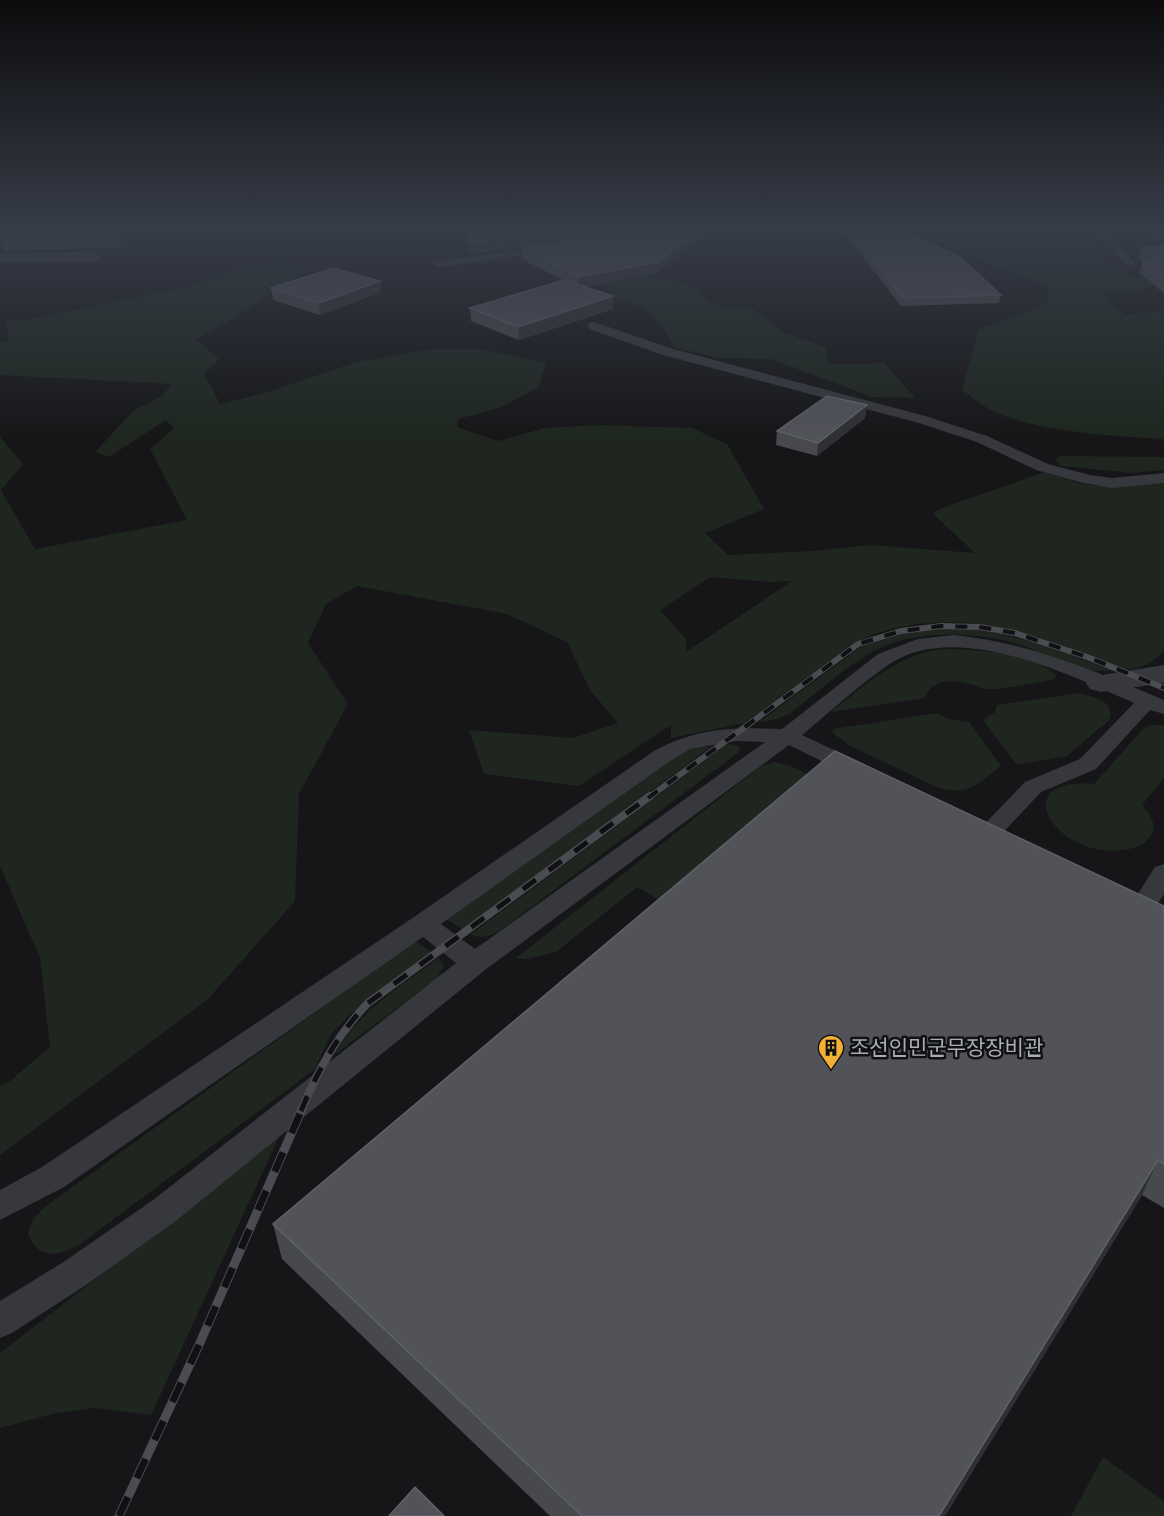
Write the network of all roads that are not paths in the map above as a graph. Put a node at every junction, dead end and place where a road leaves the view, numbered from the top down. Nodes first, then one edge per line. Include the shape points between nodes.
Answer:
1 (594, 326) dead end
2 (1164, 478) edge
3 (1164, 674) edge
4 (1101, 683) junction
5 (1156, 705) edge
6 (788, 735) junction
7 (872, 777) edge
8 (988, 833) edge
9 (1164, 873) edge
10 (1164, 920) edge
11 (423, 924) junction
12 (475, 963) junction
13 (0, 1206) edge
14 (0, 1321) edge

1 - 2 lane via 668,352 924,420 982,439 1042,467 1089,480 1112,483
3 - 4 street
4 - 5 lane
4 - 6 lane via 996,646 954,642 916,645 885,658
5 - 8 lane via 1088,764 1033,788
6 - 7 lane
6 - 11 lane via 736,734 683,744
6 - 12 lane
9 - 10 lane via 1131,903
11 - 12 lane
11 - 13 lane via 52,1177
12 - 14 lane via 165,1210

